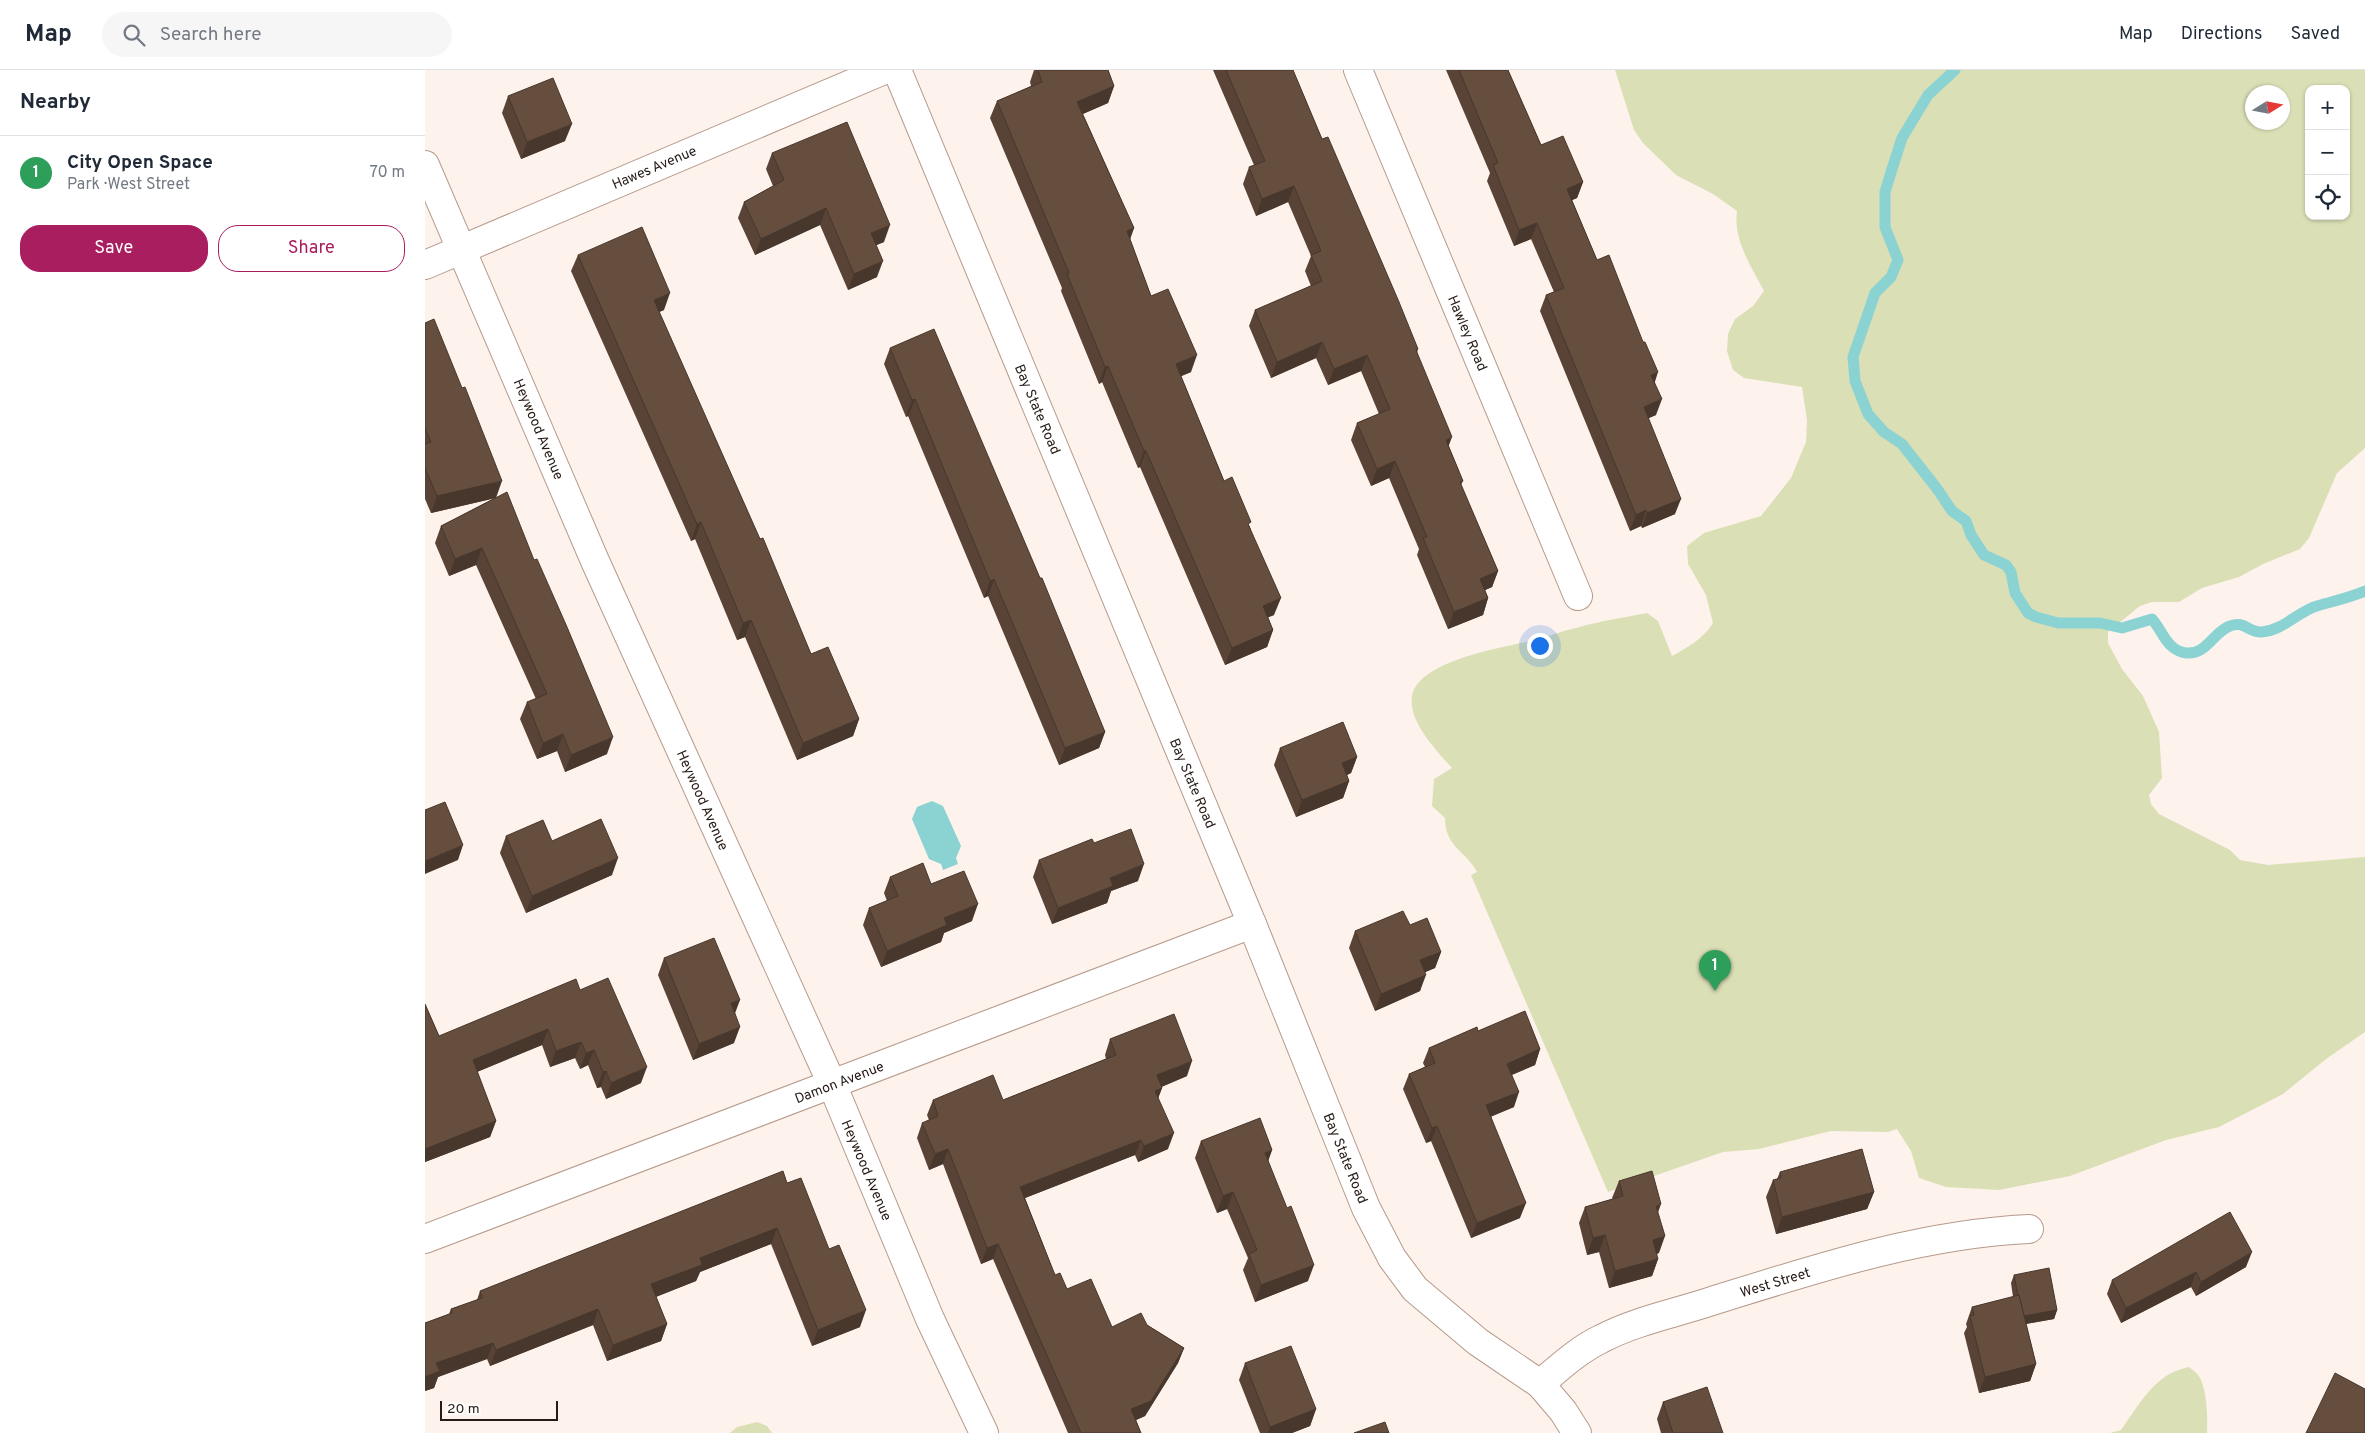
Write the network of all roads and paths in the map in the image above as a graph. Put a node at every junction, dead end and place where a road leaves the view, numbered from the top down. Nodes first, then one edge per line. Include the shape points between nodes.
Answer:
1 (884, 70) edge
2 (897, 70) edge
3 (1358, 70) edge
4 (425, 164) edge
5 (462, 249) junction
6 (425, 265) edge
7 (1578, 596) dead end
8 (1252, 924) junction
9 (831, 1084) junction
10 (2029, 1229) dead end
11 (425, 1239) edge
12 (1540, 1384) junction
13 (984, 1433) edge
14 (1577, 1433) edge

1 - 5 street, Hawes Avenue
2 - 8 street, Bay State Road
3 - 7 street, Hawley Road
4 - 5 street, Heywood Avenue
5 - 6 street, Hawes Avenue
5 - 9 street, Heywood Avenue via 595,561
8 - 9 street, Damon Avenue
8 - 12 street, Bay State Road via 1366,1208 1392,1258 1415,1289 1441,1312
9 - 11 street, Damon Avenue
9 - 13 street, Heywood Avenue via 930,1319
10 - 12 street, West Street via 1961,1235 1875,1253 1771,1283 1609,1335 1578,1353
12 - 14 street, Bay State Road

